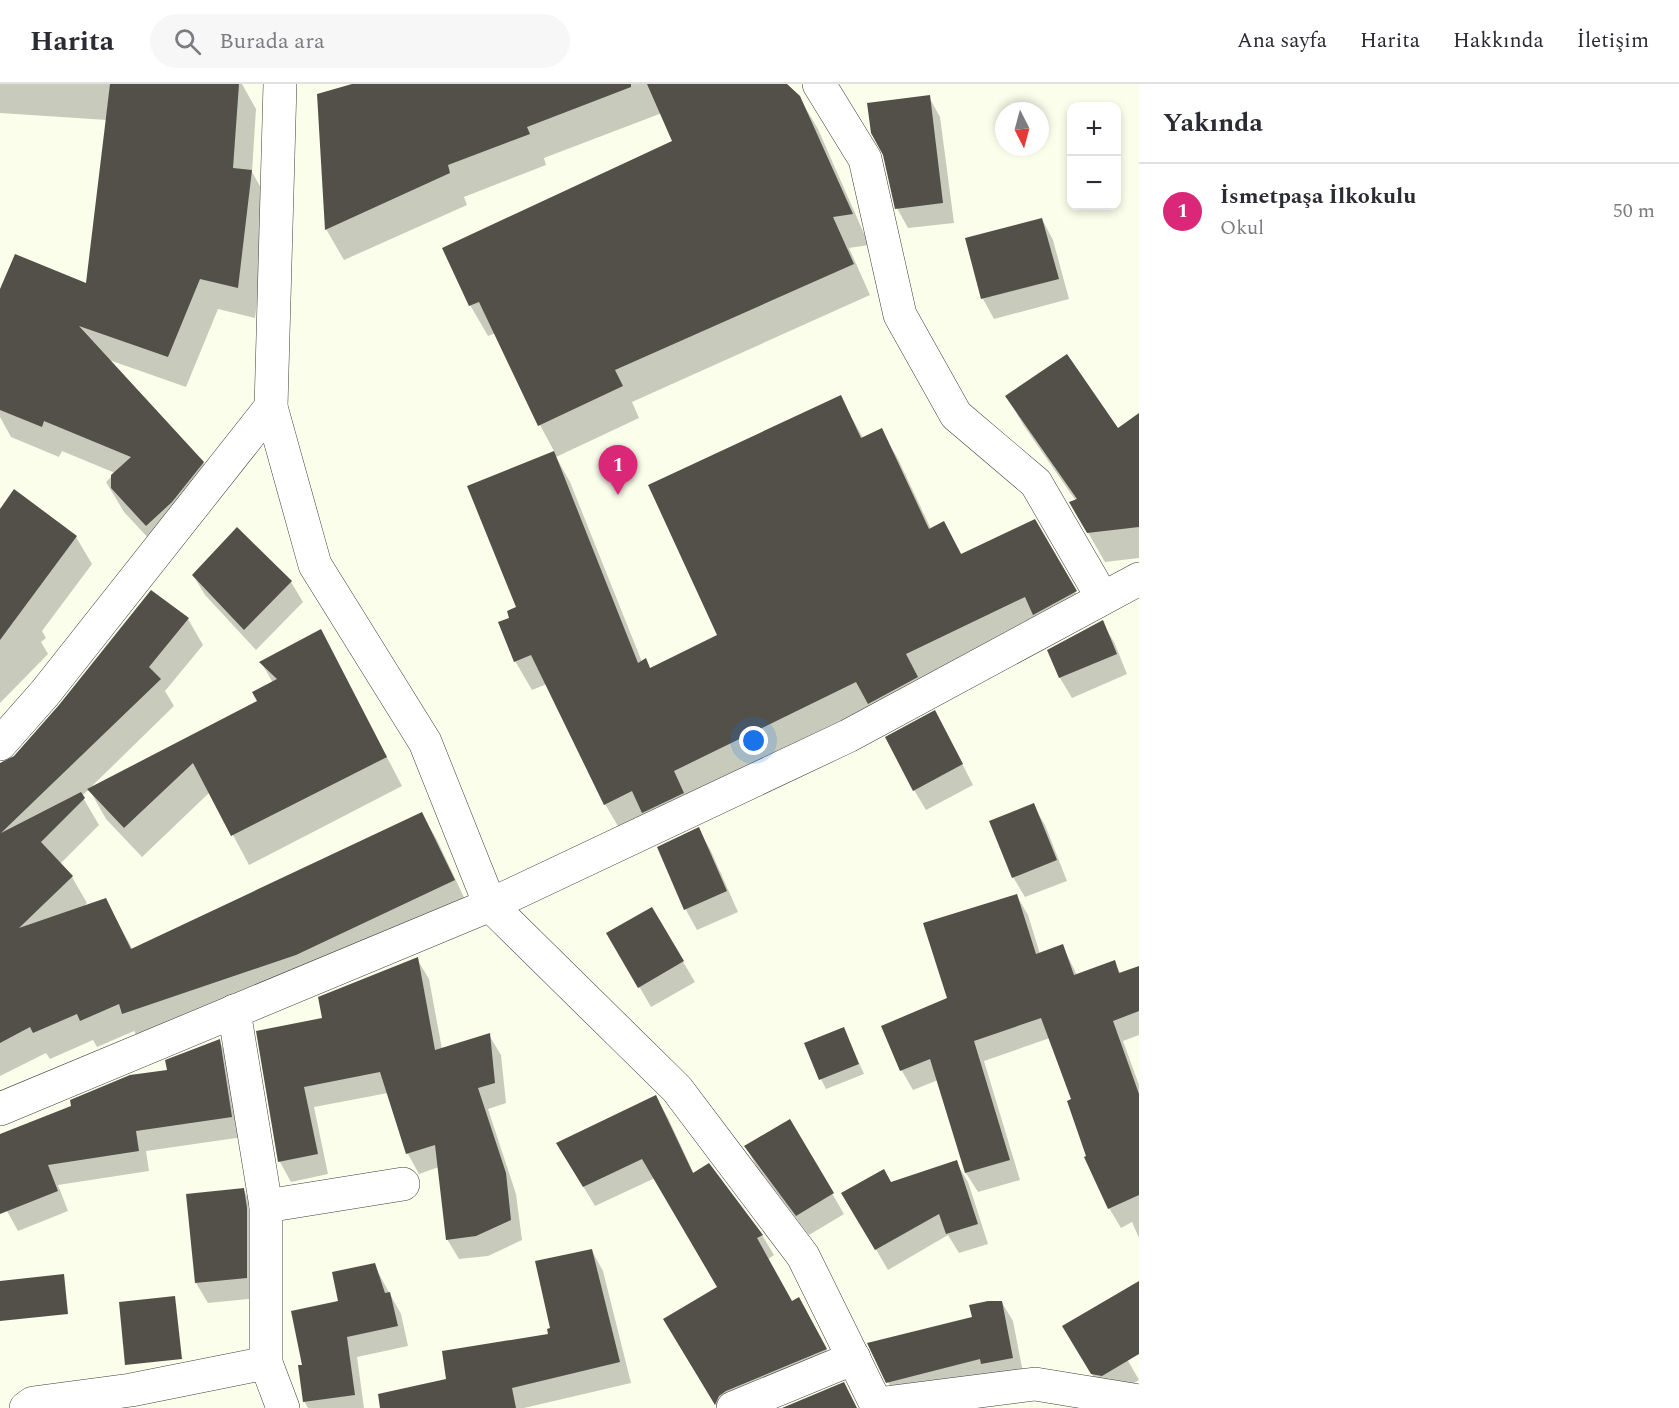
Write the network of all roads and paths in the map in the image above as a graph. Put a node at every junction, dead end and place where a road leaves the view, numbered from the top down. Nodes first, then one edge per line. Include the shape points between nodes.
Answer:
1 (280, 84) edge
2 (819, 84) edge
3 (271, 407) junction
4 (1139, 579) edge
5 (1102, 597) junction
6 (0, 744) edge
7 (490, 905) junction
8 (234, 1011) junction
9 (0, 1109) edge
10 (403, 1184) dead end
11 (266, 1206) junction
12 (854, 1358) junction
13 (266, 1363) junction
14 (1139, 1401) edge
15 (877, 1406) edge
16 (26, 1408) edge
17 (283, 1408) edge
18 (733, 1408) edge

1 - 3 street
2 - 5 street via 865,159 900,315 956,415 1036,483
3 - 6 street via 45,693
3 - 7 street via 315,564 425,742
4 - 5 street
5 - 7 street via 848,736
7 - 8 street
7 - 12 street via 677,1089 804,1256
8 - 9 street
8 - 11 street
10 - 11 street
11 - 13 street
12 - 15 street
12 - 18 street
13 - 16 street via 131,1390 33,1403
13 - 17 street
14 - 15 street via 1035,1384

